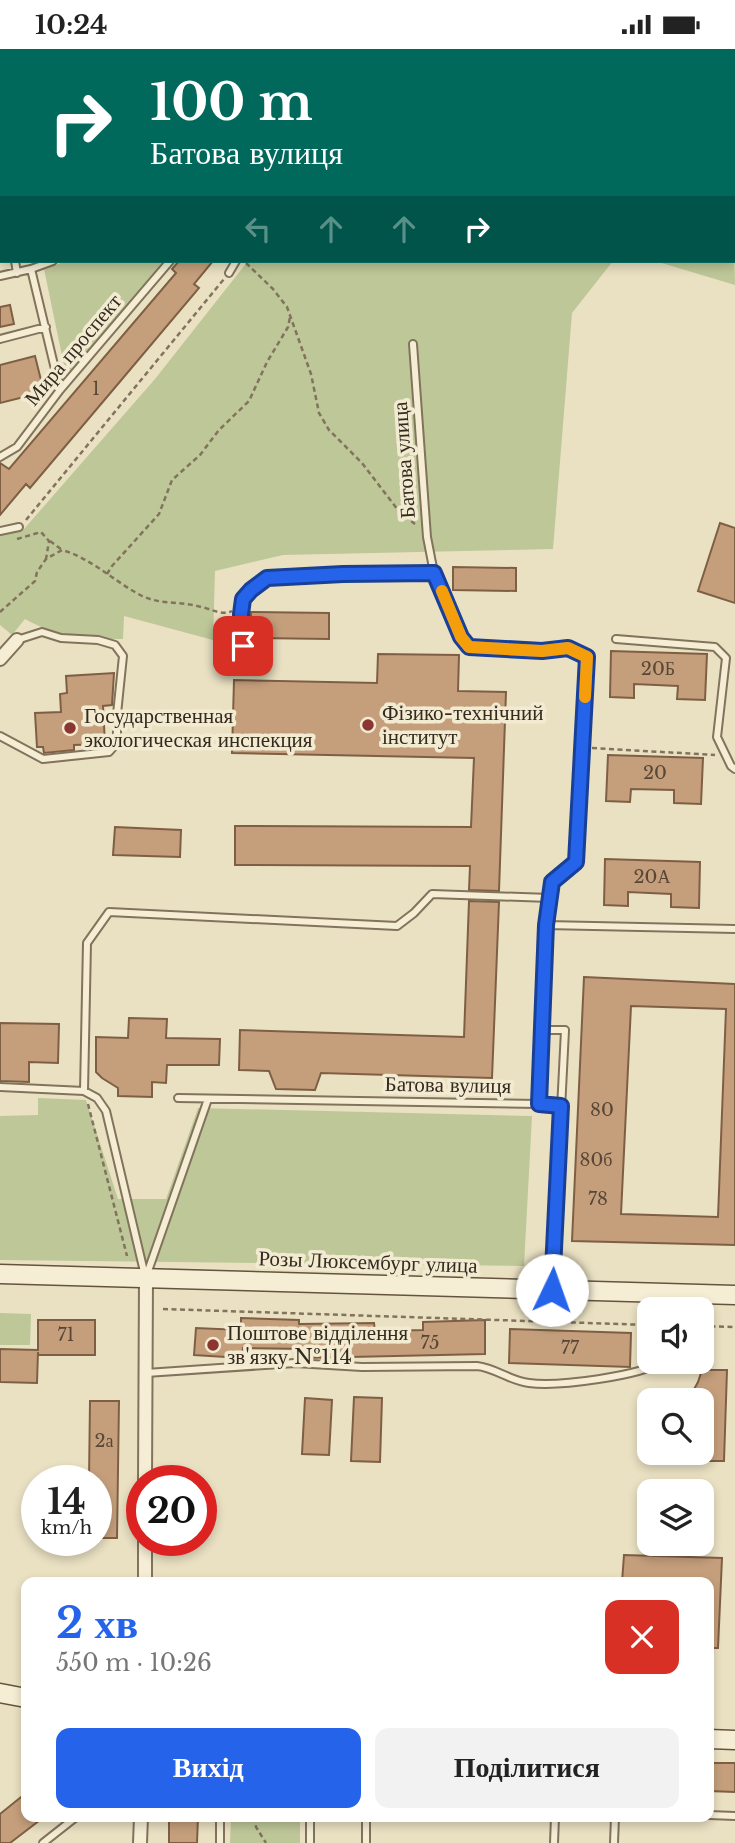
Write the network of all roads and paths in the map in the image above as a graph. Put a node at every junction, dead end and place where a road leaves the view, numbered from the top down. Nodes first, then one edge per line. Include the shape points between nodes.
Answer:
1 (15, 263) edge
2 (48, 263) edge
3 (168, 263) edge
4 (235, 263) edge
5 (246, 263) edge
6 (31, 269) junction
7 (17, 273) junction
8 (229, 273) joint
9 (0, 276) edge
10 (290, 316) junction
11 (46, 327) junction
12 (0, 339) edge
13 (413, 344) dead end
14 (60, 390) junction
15 (0, 457) edge
16 (19, 527) joint
17 (3, 530) edge
18 (427, 537) junction
19 (49, 541) junction
20 (62, 550) junction
21 (46, 559) junction
22 (434, 573) junction
23 (107, 574) junction
24 (242, 607) junction
25 (0, 612) edge
26 (616, 639) dead end
27 (17, 640) joint
28 (243, 646) dead end
29 (587, 657) joint
30 (0, 659) edge
31 (0, 736) edge
32 (582, 747) junction
33 (726, 756) junction
34 (735, 769) edge
35 (550, 898) junction
36 (546, 925) junction
37 (735, 929) edge
38 (542, 1030) junction
39 (0, 1087) edge
40 (85, 1091) junction
41 (178, 1098) dead end
42 (208, 1099) junction
43 (539, 1104) junction
44 (561, 1106) junction
45 (127, 1256) dead end
46 (0, 1274) edge
47 (146, 1278) junction
48 (552, 1290) junction
49 (735, 1295) edge
50 (637, 1297) edge
51 (714, 1297) edge
52 (163, 1309) dead end
53 (637, 1325) edge
54 (714, 1327) edge
55 (735, 1327) edge
56 (637, 1371) edge
57 (146, 1373) junction
58 (145, 1465) edge
59 (145, 1556) edge
60 (145, 1577) edge
61 (0, 1693) edge
62 (21, 1697) edge
63 (714, 1739) edge
64 (735, 1740) edge
65 (714, 1815) edge
66 (735, 1816) edge
67 (70, 1822) edge
68 (141, 1822) edge
69 (220, 1822) edge
70 (255, 1822) edge
71 (310, 1822) edge
72 (366, 1822) edge
73 (555, 1822) edge
74 (615, 1822) edge
75 (43, 1843) edge
76 (140, 1843) edge
77 (220, 1843) edge
78 (267, 1843) edge
79 (310, 1843) edge
80 (366, 1843) edge
81 (554, 1843) edge
82 (614, 1843) edge

1 - 7 lane
2 - 6 lane
3 - 14 lane, Мира проспект
4 - 8 lane
5 - 10 path via 273,289
6 - 7 lane
6 - 11 lane
7 - 9 lane
8 - 16 path
10 - 18 path via 311,374 319,413 329,430
10 - 23 path via 249,401 172,480 159,514
11 - 12 lane
11 - 14 lane
13 - 18 lane, Батова улица
14 - 15 lane, Мира проспект via 16,447
16 - 17 lane
17 - 19 path via 19,539 41,532
18 - 22 lane, Батова улица
19 - 20 path
19 - 21 path
20 - 21 path
20 - 23 path
21 - 25 path via 34,581
22 - 24 lane via 267,578 243,599
22 - 29 lane, Батова улица via 469,647 568,648
23 - 24 path via 158,601 226,614
24 - 28 lane
26 - 33 lane via 715,647 726,658 717,737
27 - 30 street
27 - 31 lane via 42,632 115,645 122,656 117,743 109,751 43,759
29 - 32 lane, Батова вулиця
32 - 33 path
32 - 35 lane, Батова вулиця via 576,862 552,882
33 - 34 lane
35 - 36 lane, Батова вулиця
35 - 40 lane via 432,894 397,926 109,912 87,943
36 - 37 lane
36 - 38 lane, Батова вулиця
38 - 43 lane, Батова вулиця
38 - 44 lane via 565,1030
39 - 40 lane
40 - 45 path
40 - 47 lane via 106,1111
41 - 42 lane, Батова вулиця
42 - 43 lane, Батова вулиця
42 - 47 lane
43 - 44 lane
44 - 48 lane
46 - 47 street, Розы Люксембург улица
47 - 48 street, Розы Люксембург улица
47 - 57 street
48 - 50 street, Розы Люксембург улица
49 - 51 street, Розы Люксембург улица
52 - 53 path
54 - 55 path
56 - 57 lane via 569,1383 528,1383 477,1366 295,1363
57 - 58 street
59 - 60 street
61 - 62 street
63 - 64 street
65 - 66 lane
67 - 75 lane
68 - 76 street
69 - 77 lane
70 - 78 path
71 - 79 lane
72 - 80 lane
73 - 81 lane
74 - 82 lane

